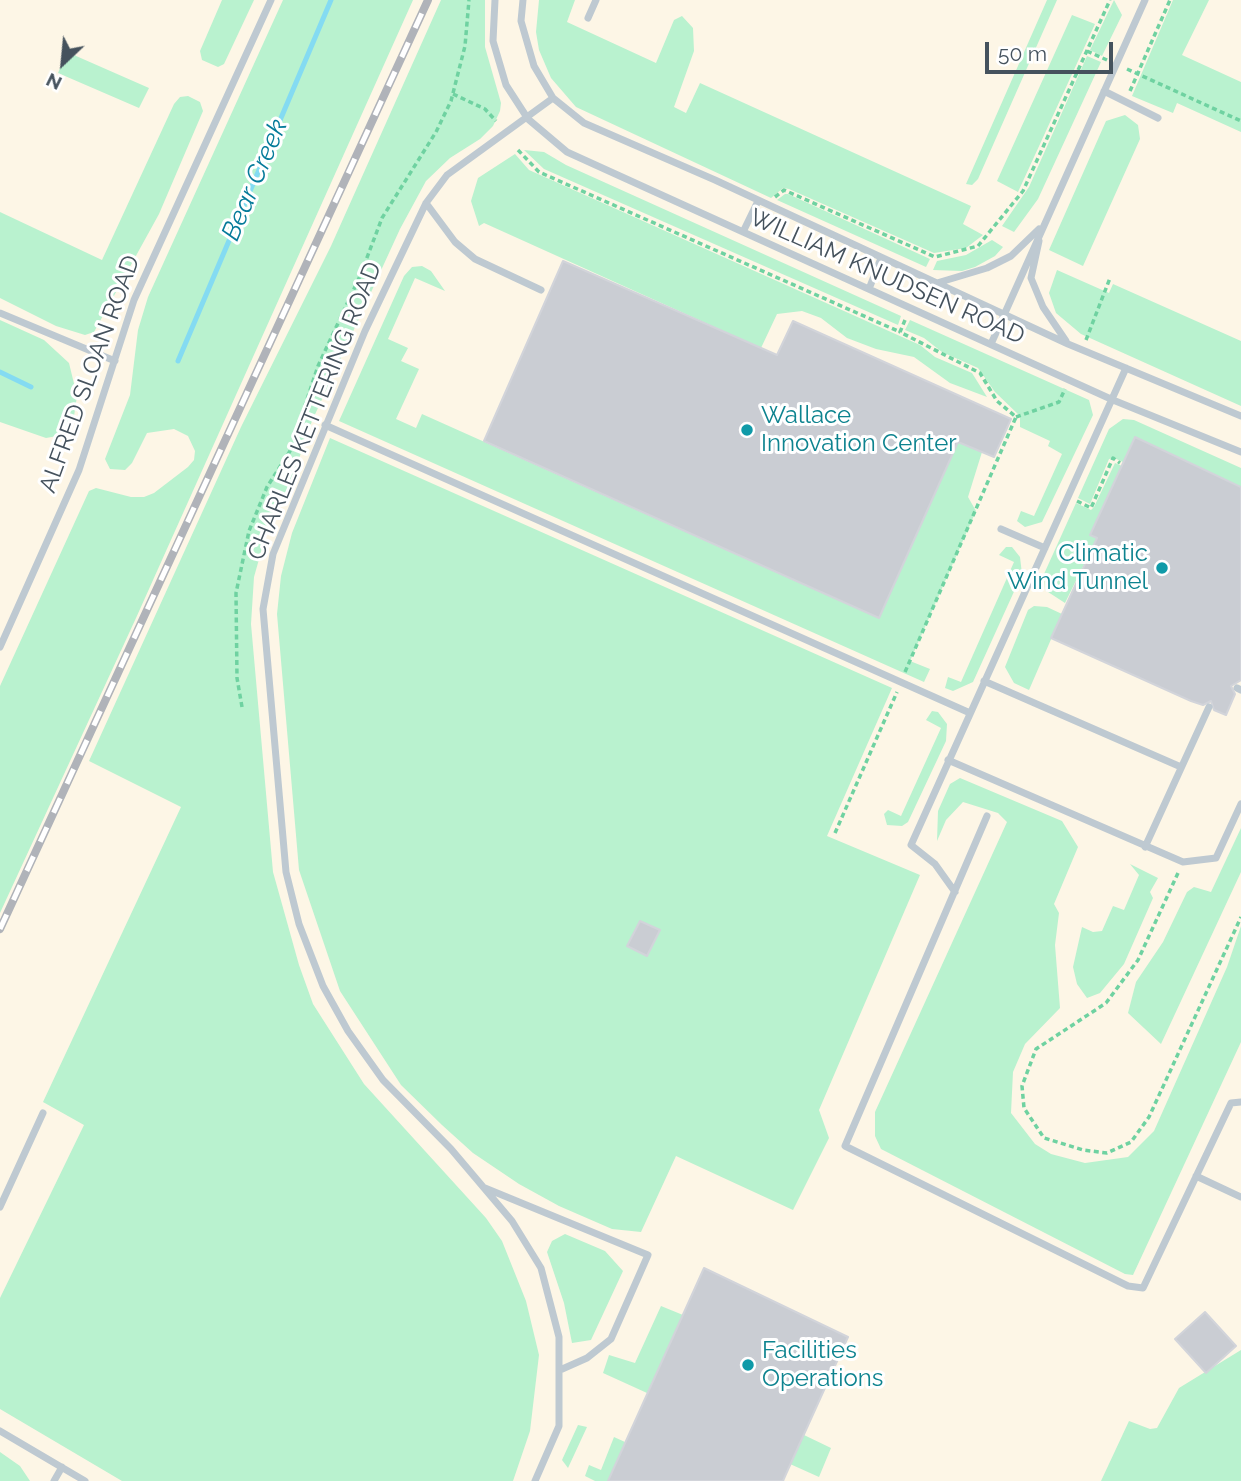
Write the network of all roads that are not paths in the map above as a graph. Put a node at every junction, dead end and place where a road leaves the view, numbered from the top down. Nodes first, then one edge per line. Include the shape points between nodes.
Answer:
1 (271, 0) edge
2 (495, 0) edge
3 (523, 0) edge
4 (596, 0) edge
5 (1145, 0) edge
6 (588, 18) dead end
7 (1104, 91) junction
8 (553, 98) junction
9 (1158, 118) dead end
10 (528, 119) junction
11 (758, 201) junction
12 (426, 203) junction
13 (1042, 226) junction
14 (743, 232) junction
15 (881, 258) junction
16 (936, 283) junction
17 (869, 289) junction
18 (541, 290) dead end
19 (0, 313) edge
20 (1003, 314) junction
21 (991, 344) junction
22 (1068, 344) junction
23 (115, 361) junction
24 (1126, 368) junction
25 (1114, 400) junction
26 (1241, 416) edge
27 (325, 425) junction
28 (1241, 452) edge
29 (1001, 529) dead end
30 (1045, 548) junction
31 (0, 648) edge
32 (984, 681) junction
33 (1209, 707) dead end
34 (970, 713) junction
35 (948, 760) junction
36 (1181, 767) junction
37 (1241, 804) edge
38 (987, 816) dead end
39 (1145, 847) junction
40 (955, 892) junction
41 (1241, 1102) edge
42 (43, 1113) dead end
43 (1196, 1176) junction
44 (481, 1186) junction
45 (1241, 1197) edge
46 (0, 1207) edge
47 (560, 1370) junction
48 (0, 1431) edge
49 (62, 1467) junction
50 (54, 1481) edge
51 (85, 1481) edge
52 (535, 1481) edge

1 - 23 lane, ALFRED SLOAN ROAD via 134,300
2 - 10 lane via 496,52 506,85
3 - 8 lane via 526,48
4 - 6 lane
5 - 7 lane
7 - 9 lane
7 - 13 lane
8 - 10 lane, CHARLES KETTERING ROAD
8 - 11 lane, WILLIAM KNUDSEN ROAD via 584,124
10 - 12 lane, CHARLES KETTERING ROAD via 447,175
10 - 14 lane, WILLIAM KNUDSEN ROAD via 566,152
11 - 14 lane
11 - 15 lane, WILLIAM KNUDSEN ROAD
12 - 18 lane via 474,259
12 - 27 lane, CHARLES KETTERING ROAD
13 - 16 lane via 1011,256
13 - 20 lane
13 - 22 lane via 1031,278 1043,307
14 - 17 lane, WILLIAM KNUDSEN ROAD
15 - 16 lane, WILLIAM KNUDSEN ROAD
15 - 17 lane
16 - 20 lane, WILLIAM KNUDSEN ROAD
17 - 21 lane, WILLIAM KNUDSEN ROAD
19 - 23 lane
20 - 21 lane
20 - 22 lane, WILLIAM KNUDSEN ROAD
21 - 25 lane, WILLIAM KNUDSEN ROAD
22 - 24 lane, WILLIAM KNUDSEN ROAD
23 - 31 lane, ALFRED SLOAN ROAD via 79,470
24 - 25 lane
24 - 26 lane, WILLIAM KNUDSEN ROAD
25 - 28 lane, WILLIAM KNUDSEN ROAD
25 - 30 lane
27 - 34 lane
27 - 44 lane, CHARLES KETTERING ROAD via 273,554 263,609 286,872 299,924 323,986 348,1031 383,1080
29 - 30 lane
30 - 32 lane
32 - 34 lane
32 - 36 lane
33 - 36 lane
34 - 35 lane
35 - 39 lane
35 - 40 lane via 911,845 935,864
36 - 39 lane
37 - 39 lane via 1216,858 1183,862
38 - 40 lane
40 - 43 lane via 845,1146 1128,1286 1143,1287
41 - 43 lane via 1231,1103
42 - 46 lane
43 - 45 lane
44 - 47 lane, CHARLES KETTERING ROAD via 512,1221 541,1268 559,1337
44 - 47 lane via 648,1255 611,1339 587,1358
47 - 52 lane, CHARLES KETTERING ROAD via 559,1426
48 - 49 lane
49 - 50 lane
49 - 51 lane

